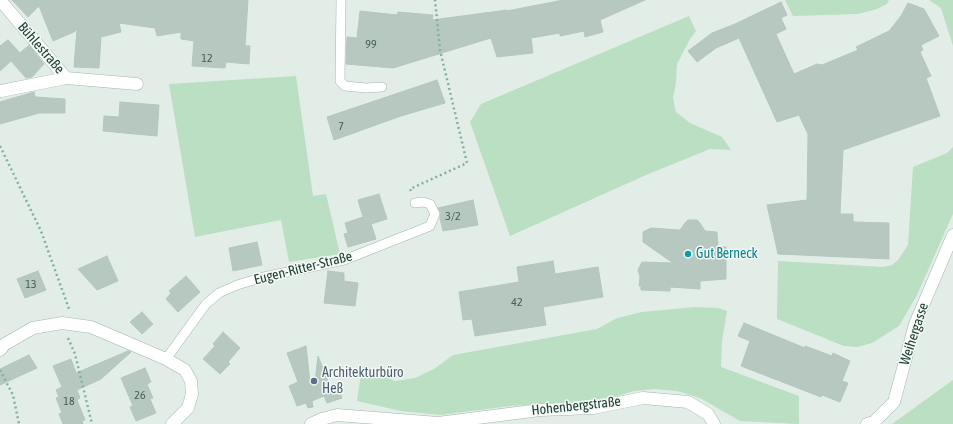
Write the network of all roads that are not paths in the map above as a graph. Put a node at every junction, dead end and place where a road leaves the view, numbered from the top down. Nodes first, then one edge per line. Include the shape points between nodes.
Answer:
1 (0, 0) edge
2 (341, 0) edge
3 (66, 78) junction
4 (137, 84) dead end
5 (382, 87) dead end
6 (1, 91) edge
7 (416, 203) road end
8 (953, 235) edge
9 (0, 350) edge
10 (166, 359) junction
11 (172, 424) edge
12 (311, 424) edge
13 (714, 424) edge
14 (867, 424) edge

1 - 3 street, Bühlestraße
2 - 5 lane via 340,81 345,86
3 - 4 street, Bühlestraße
3 - 6 street, Bühlestraße
7 - 10 lane, Eugen-Ritter-Straße via 430,204 434,214 430,226 344,260 264,277 219,293 206,304
8 - 14 street, Weihergasse via 915,324 894,402 874,422
9 - 10 street via 5,344 33,328 68,324 91,327
10 - 11 street via 185,370 191,381 192,394 188,408
12 - 13 street, Hohenbergstraße via 337,415 438,423 540,410 593,408 643,398 688,402 708,414

